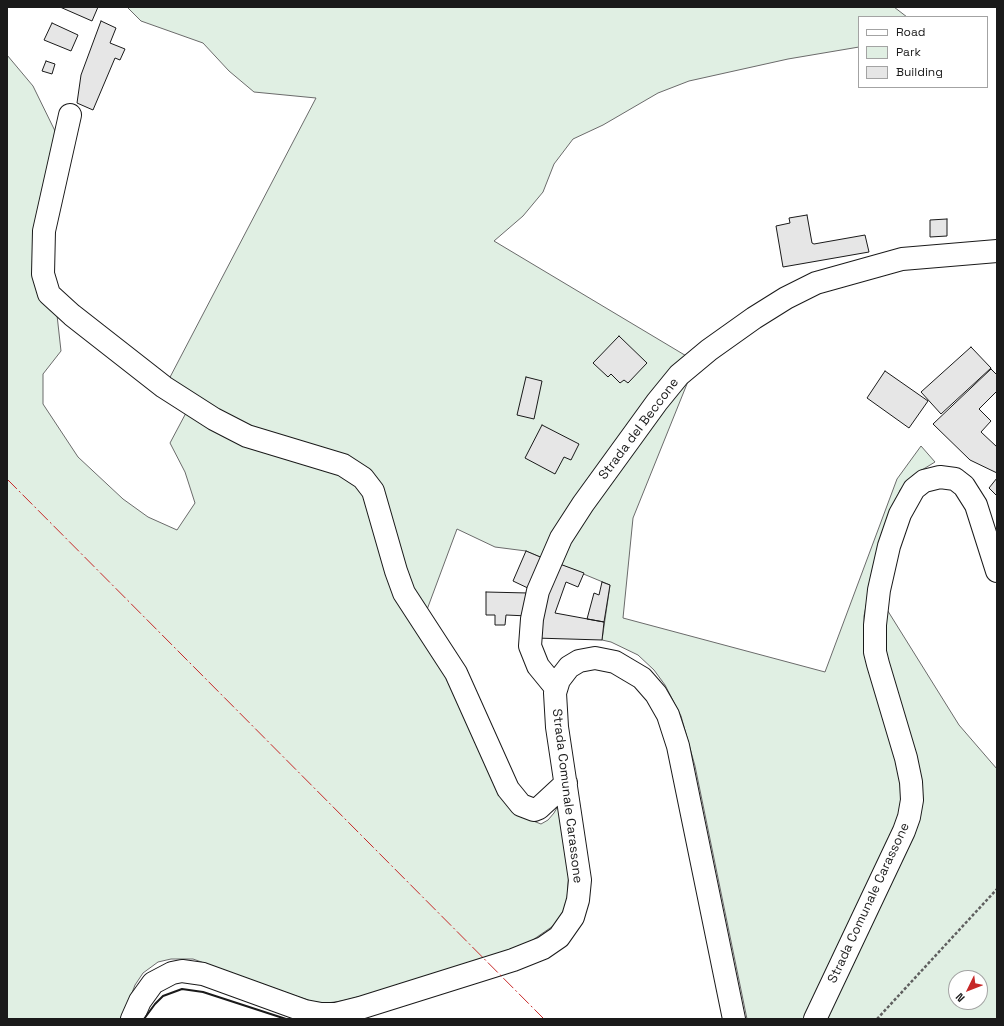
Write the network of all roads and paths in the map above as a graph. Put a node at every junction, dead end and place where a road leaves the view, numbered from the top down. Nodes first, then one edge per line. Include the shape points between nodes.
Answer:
1 (70, 115) dead end
2 (997, 251) edge
3 (997, 572) edge
4 (556, 688) junction
5 (566, 783) junction
6 (997, 889) edge
7 (132, 1019) edge
8 (734, 1019) edge
9 (815, 1019) edge
10 (876, 1019) edge

1 - 5 street via 44,231 43,274 49,294 164,387 220,422 252,438 343,465 363,478 372,491 404,593 456,673 508,789 520,805 534,810
2 - 4 street, Strada del Beccone via 902,260 816,283 754,318 679,375 583,504 561,538 538,591 530,646 538,666
3 - 9 street, Strada Comunale Carassone via 976,505 964,486 955,479 940,476 924,481 914,489 900,514 889,546 879,590 875,625 875,652 911,782 912,800 909,817
4 - 5 street, Strada Comunale Carassone via 556,718
4 - 8 street, Strada Comunale Carassone via 561,676 572,664 587,659 605,659 624,666 642,678 662,704 678,746
5 - 7 street, Strada Comunale Carassone via 579,869 579,891 574,912 565,930 543,948 513,960 367,1006 329,1014 305,1011 203,974 182,971 153,983 140,1001
6 - 10 path

